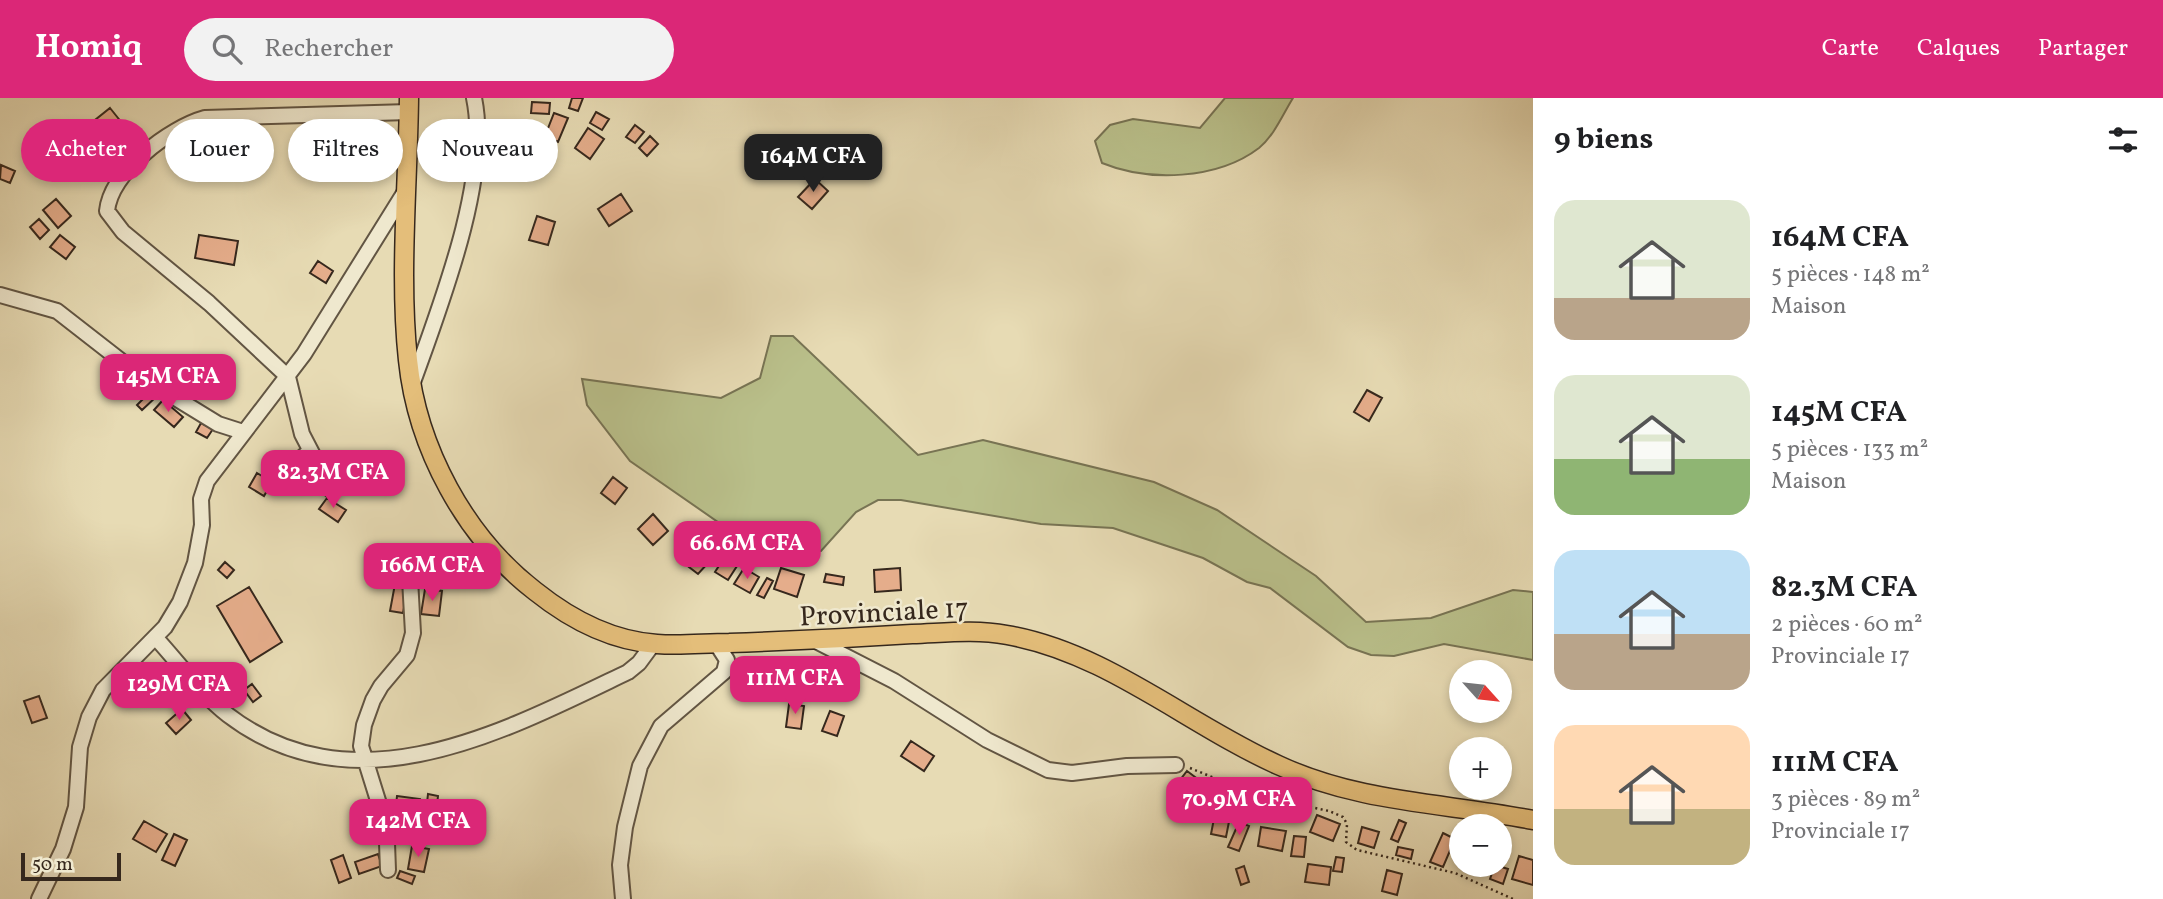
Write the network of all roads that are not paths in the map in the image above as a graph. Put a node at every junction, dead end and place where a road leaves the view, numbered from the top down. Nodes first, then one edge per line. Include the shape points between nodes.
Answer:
1 (474, 98) edge
2 (409, 105) edge
3 (407, 189) junction
4 (0, 295) edge
5 (288, 377) junction
6 (412, 385) junction
7 (243, 432) junction
8 (310, 451) junction
9 (280, 477) dead end
10 (331, 490) dead end
11 (410, 579) dead end
12 (155, 637) junction
13 (814, 640) junction
14 (716, 643) junction
15 (653, 644) junction
16 (363, 761) junction
17 (1176, 765) road end
18 (1533, 820) edge
19 (388, 870) dead end
20 (39, 899) edge
21 (623, 899) edge

1 - 6 street via 475,162 467,208 449,281
2 - 3 main road, Provinciale 17
2 - 5 street via 205,118 169,134 111,193 107,211 123,232
3 - 5 street
3 - 6 main road, Provinciale 17 via 406,342
4 - 7 street via 57,311 143,378 218,424
5 - 7 street
5 - 8 street
6 - 15 main road, Provinciale 17 via 434,460 495,554 520,579 577,621
7 - 12 street via 203,489 202,525 191,576 177,609
8 - 9 street
8 - 10 street
11 - 16 street via 414,633 407,655 373,700 360,746
12 - 16 street via 217,705 242,724 283,747
12 - 20 street via 95,702 80,747 76,807
13 - 14 main road, Provinciale 17
13 - 17 street via 1048,770 1072,773
13 - 18 main road, Provinciale 17 via 967,631 1050,645 1082,657 1306,777 1362,794
14 - 15 main road, Provinciale 17
14 - 21 street via 727,660 724,672 662,726 639,766 620,865
15 - 16 street via 628,672 543,712 444,750
16 - 19 street via 380,807

